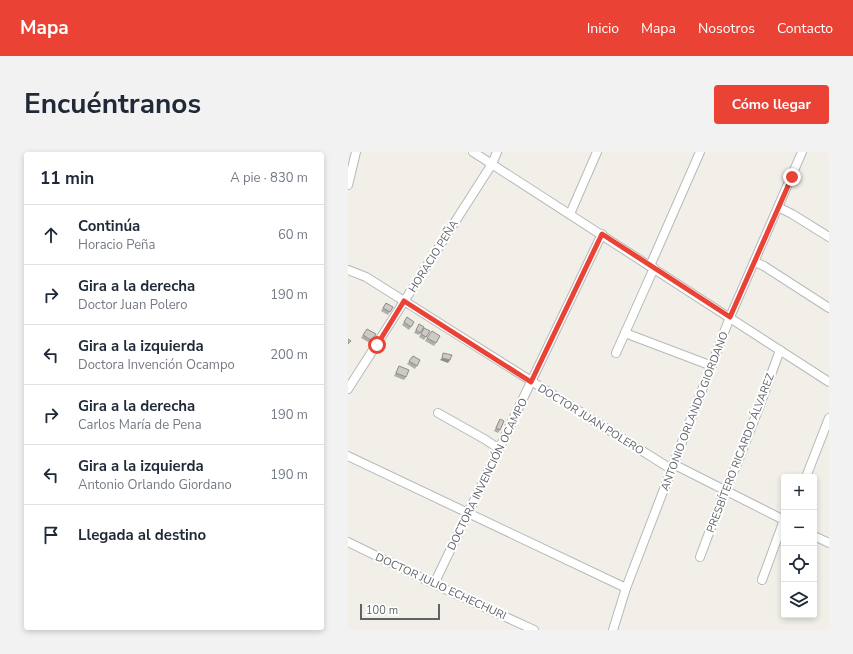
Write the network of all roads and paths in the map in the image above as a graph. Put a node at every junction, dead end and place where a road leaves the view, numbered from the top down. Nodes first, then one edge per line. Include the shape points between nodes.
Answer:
1 (356, 152) edge
2 (473, 152) edge
3 (497, 152) edge
4 (597, 152) edge
5 (700, 152) edge
6 (802, 152) edge
7 (492, 164) junction
8 (348, 184) edge
9 (778, 207) junction
10 (570, 214) junction
11 (602, 234) junction
12 (829, 237) edge
13 (755, 262) junction
14 (652, 267) junction
15 (348, 270) edge
16 (404, 301) junction
17 (829, 308) edge
18 (730, 317) junction
19 (625, 333) junction
20 (780, 350) junction
21 (616, 353) dead end
22 (712, 366) junction
23 (531, 382) junction
24 (829, 382) edge
25 (348, 389) edge
26 (438, 413) dead end
27 (829, 418) edge
28 (499, 449) junction
29 (348, 456) edge
30 (672, 467) junction
31 (807, 474) edge
32 (725, 490) junction
33 (468, 513) junction
34 (781, 518) edge
35 (781, 528) edge
36 (817, 537) edge
37 (348, 542) edge
38 (829, 543) edge
39 (700, 557) dead end
40 (762, 580) dead end
41 (434, 584) junction
42 (626, 588) junction
43 (534, 630) edge
44 (613, 630) edge

1 - 8 street
2 - 7 street
3 - 7 street, HORACIO PEÑA
4 - 10 street
5 - 14 street
6 - 9 street, ANTONIO ORLANDO GIORDANO
7 - 10 street
7 - 16 street, HORACIO PEÑA
9 - 12 street
9 - 13 street, ANTONIO ORLANDO GIORDANO
10 - 11 street
11 - 14 street
11 - 23 street, DOCTORA INVENCIÓN OCAMPO
13 - 17 street
13 - 18 street, ANTONIO ORLANDO GIORDANO
14 - 18 street
14 - 19 street
15 - 16 street, DOCTOR JUAN POLERO via 366,277
16 - 23 street, DOCTOR JUAN POLERO
16 - 25 street, HORACIO PEÑA
18 - 20 street
18 - 22 street, ANTONIO ORLANDO GIORDANO
19 - 21 street
19 - 22 street
20 - 24 street
20 - 32 street, PRESBÍTERO RICARDO ÁLVAREZ
22 - 30 street, ANTONIO ORLANDO GIORDANO
23 - 28 street, DOCTORA INVENCIÓN OCAMPO
23 - 30 street, DOCTOR JUAN POLERO
26 - 28 street
27 - 31 street
28 - 33 street, DOCTORA INVENCIÓN OCAMPO
29 - 33 street
30 - 32 street, DOCTOR JUAN POLERO
30 - 42 street, ANTONIO ORLANDO GIORDANO
32 - 34 street, DOCTOR JUAN POLERO
32 - 39 street, PRESBÍTERO RICARDO ÁLVAREZ
33 - 41 street, DOCTORA INVENCIÓN OCAMPO
33 - 42 street
35 - 40 street
36 - 38 street
37 - 41 street, DOCTOR JULIO ECHECHURI
41 - 43 street, DOCTOR JULIO ECHECHURI
42 - 44 street, ANTONIO ORLANDO GIORDANO

